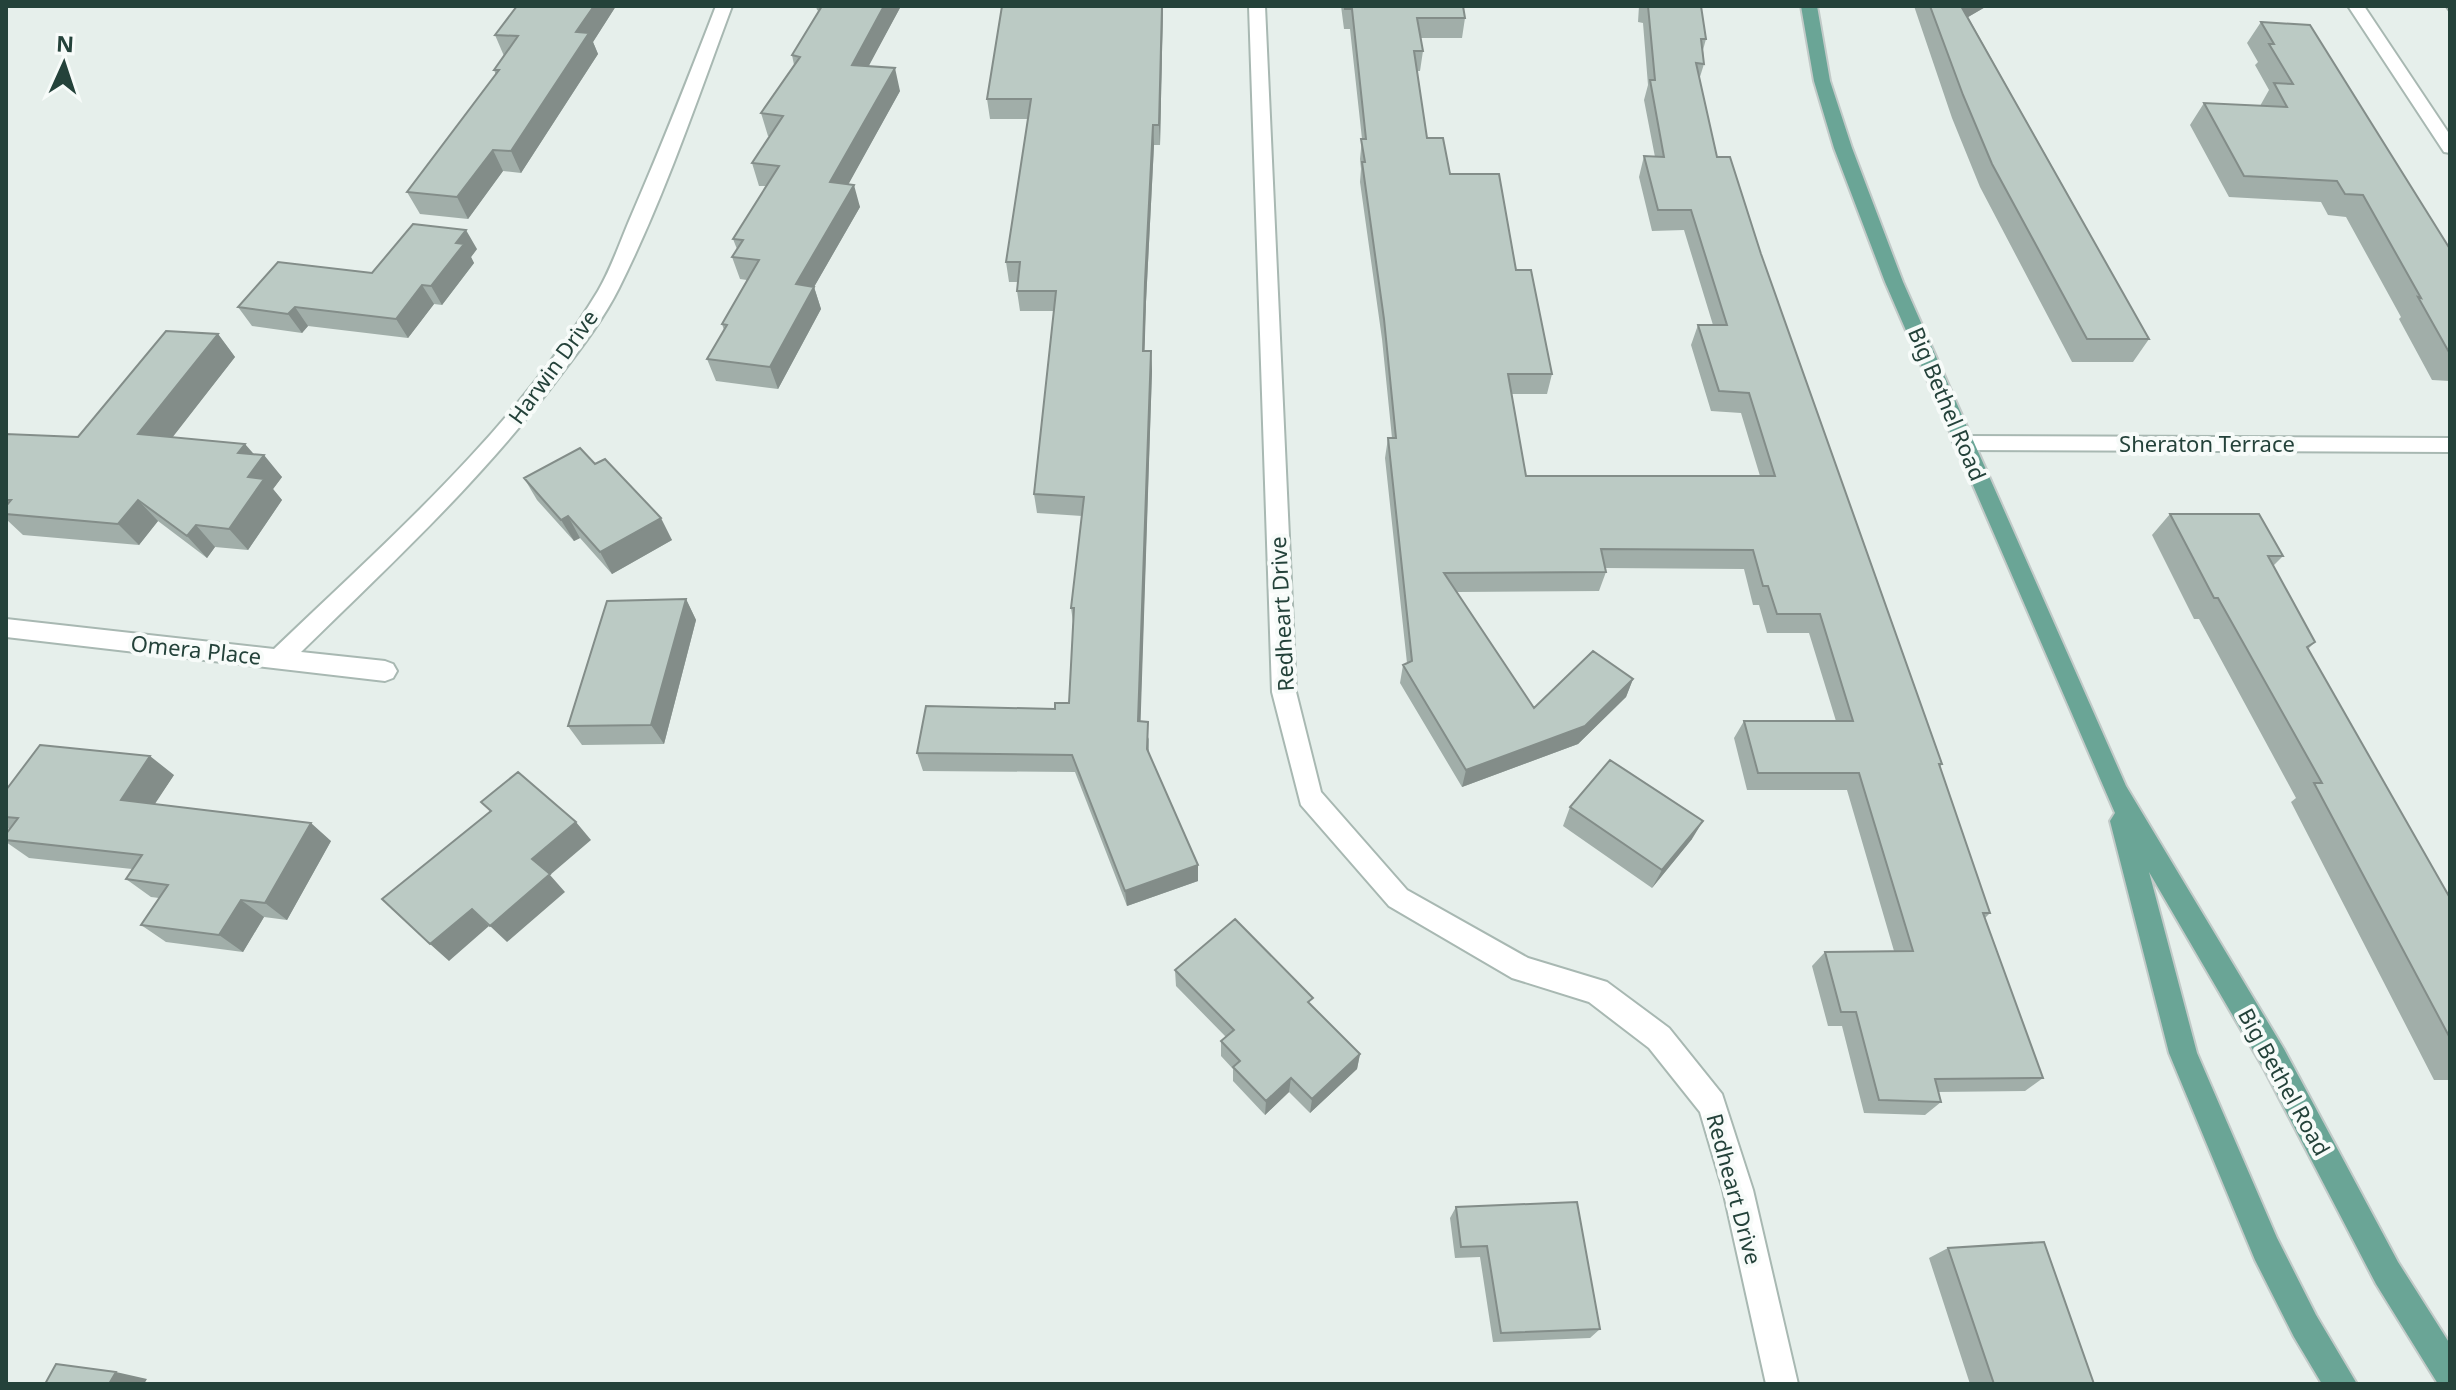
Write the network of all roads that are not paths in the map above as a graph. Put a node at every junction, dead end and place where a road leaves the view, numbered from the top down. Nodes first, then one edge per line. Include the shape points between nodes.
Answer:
1 (724, 6) edge
2 (1257, 6) edge
3 (1809, 6) edge
4 (2356, 6) edge
5 (2450, 148) edge
6 (1963, 443) junction
7 (2450, 445) edge
8 (6, 628) edge
9 (279, 659) junction
10 (385, 671) dead end
11 (2116, 792) junction
12 (2450, 1373) edge
13 (1782, 1384) edge
14 (2341, 1384) edge

1 - 9 street, Harwin Drive via 609,289 569,350 521,414 446,497
2 - 13 street, Redheart Drive via 1284,692 1310,797 1398,898 1522,969 1597,991 1659,1038 1695,1082 1712,1104 1738,1190
3 - 6 main road, Big Bethel Road via 1822,81 1843,148
4 - 5 street
6 - 7 street, Sheraton Terrace
6 - 11 main road, Big Bethel Road
8 - 9 street, Omera Place
9 - 10 street, Omera Place
11 - 12 main road, Big Bethel Road via 2274,1059 2387,1273
11 - 14 main road, Big Bethel Road via 2183,1053 2266,1249

